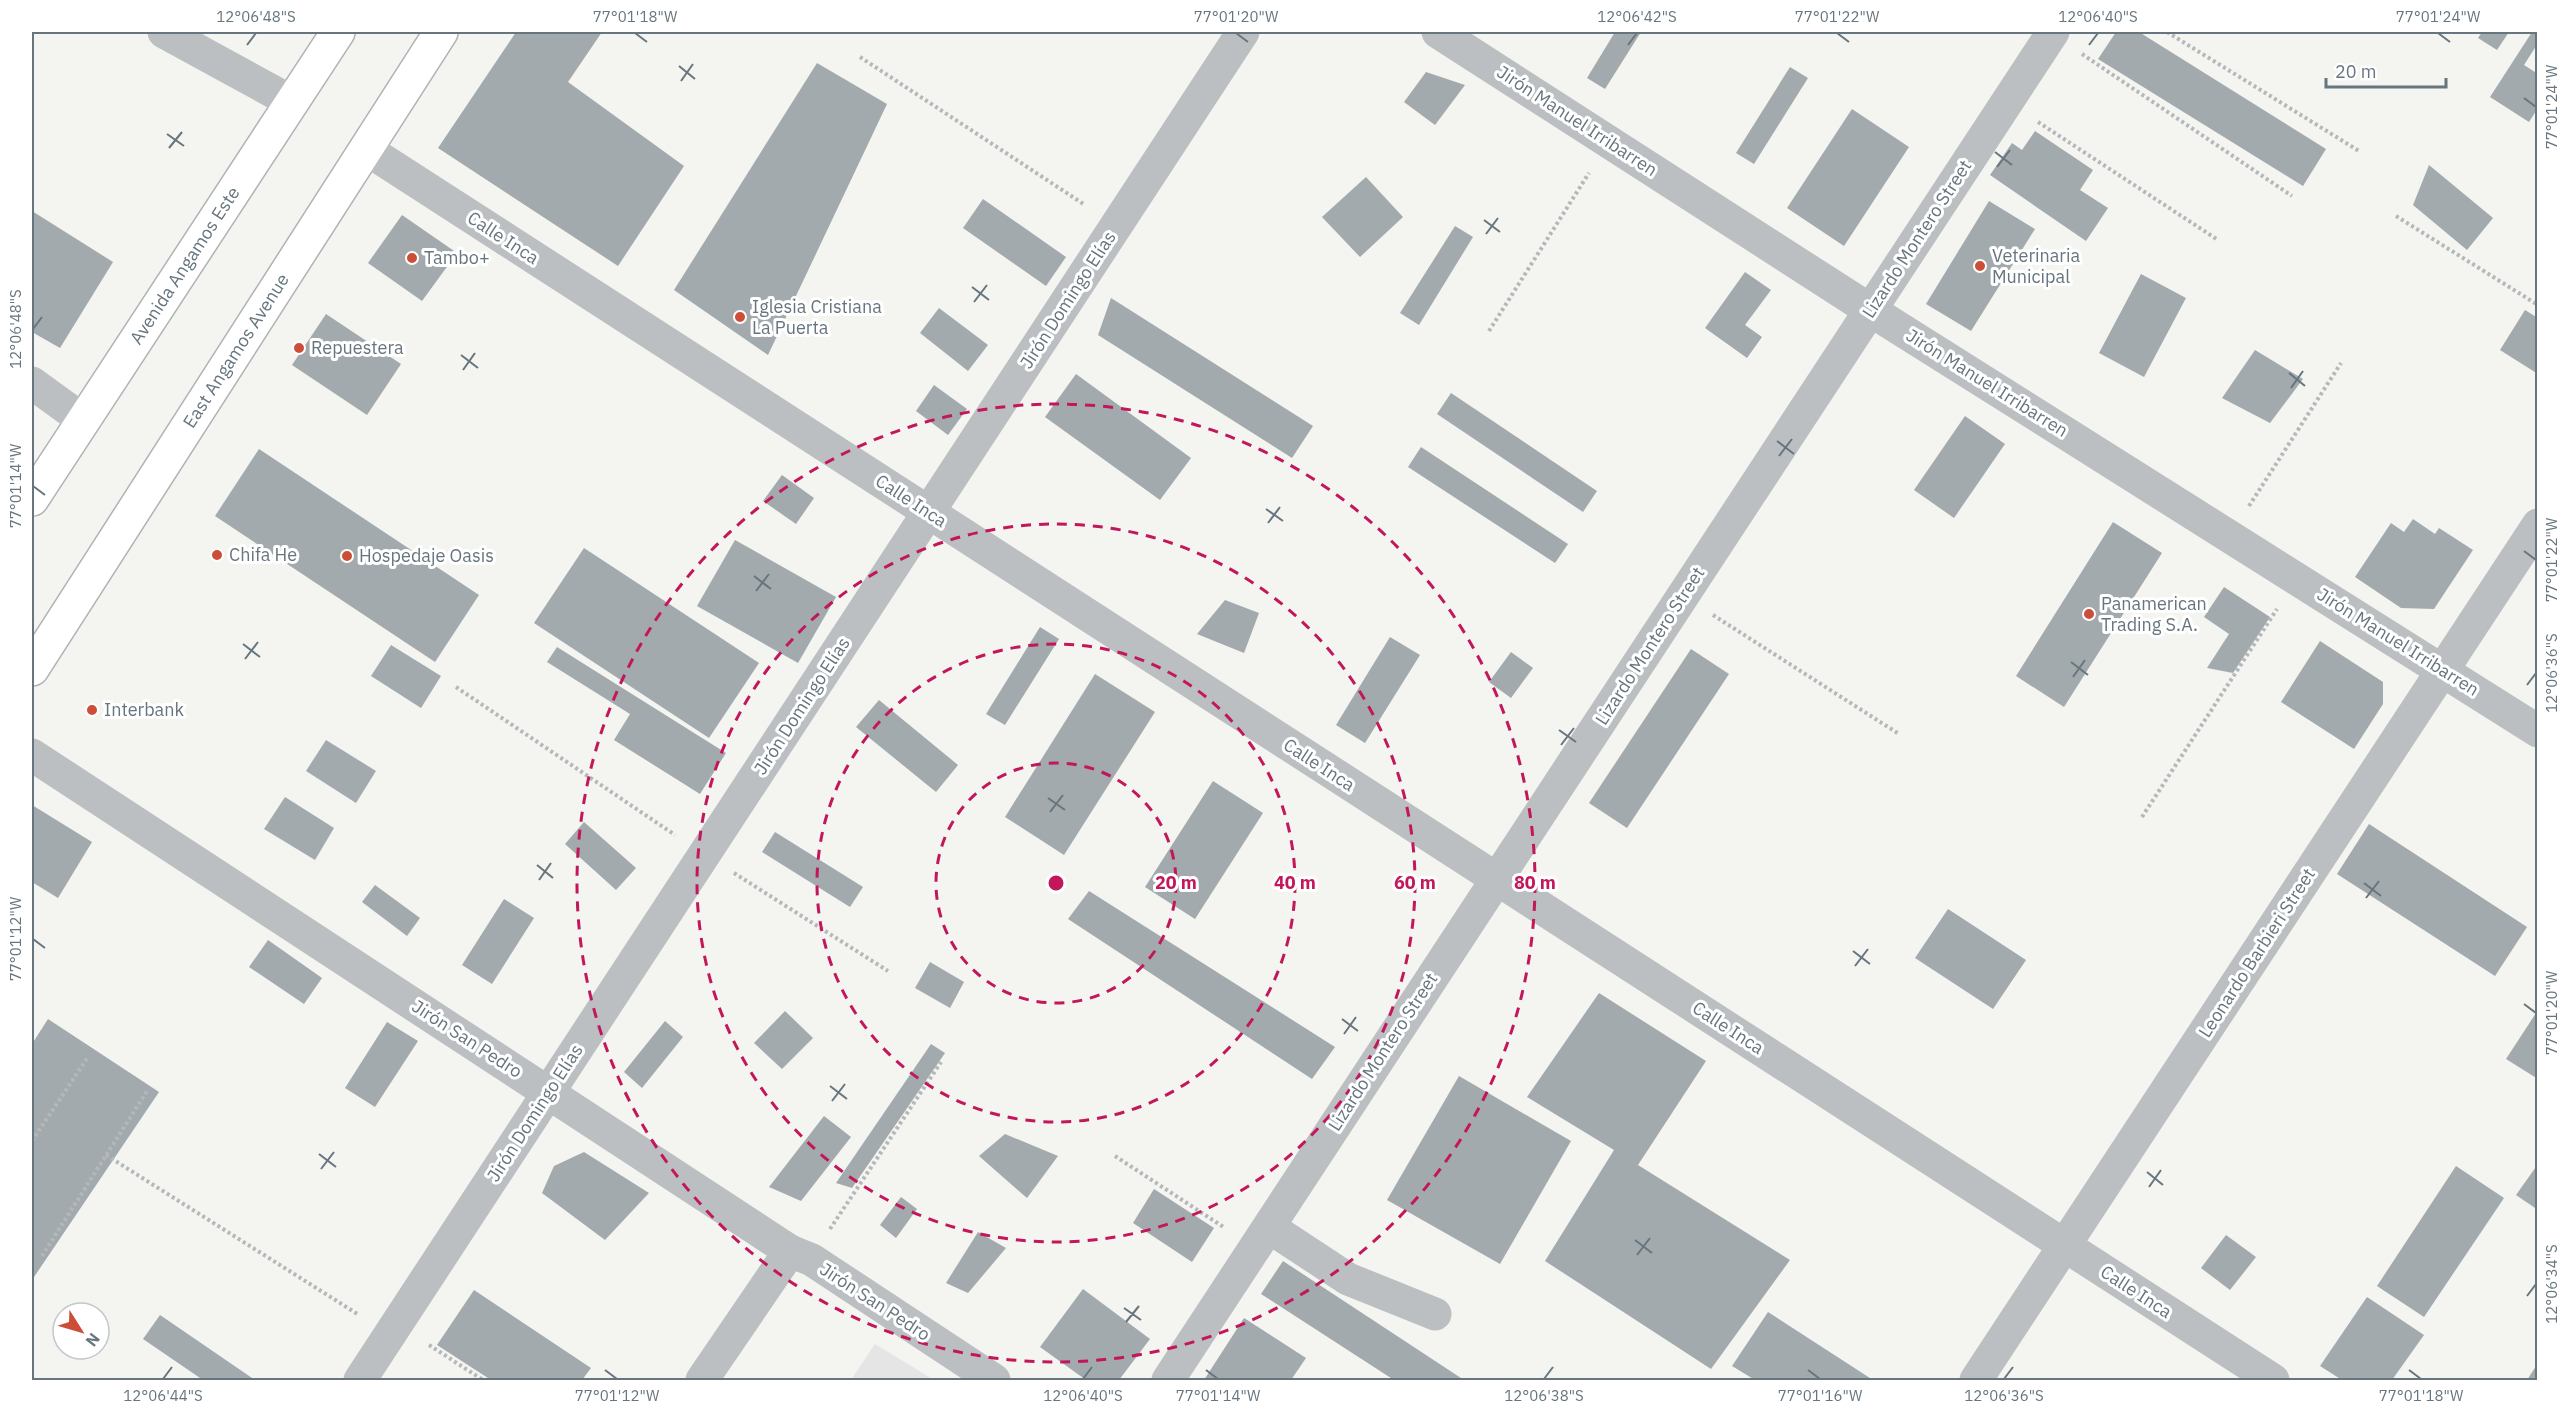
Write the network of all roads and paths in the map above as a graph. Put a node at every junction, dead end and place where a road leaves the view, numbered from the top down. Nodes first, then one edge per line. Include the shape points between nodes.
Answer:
1 (164, 32) edge
2 (338, 32) edge
3 (441, 32) edge
4 (1243, 32) edge
5 (1438, 32) edge
6 (2167, 32) edge
7 (2052, 33) edge
8 (860, 57) dead end
9 (292, 102) junction
10 (2007, 102) junction
11 (1609, 142) junction
12 (366, 149) junction
13 (2359, 151) dead end
14 (2292, 196) dead end
15 (2396, 216) dead end
16 (1116, 226) junction
17 (2218, 240) dead end
18 (2538, 305) edge
19 (1870, 310) junction
20 (1490, 331) dead end
21 (2341, 363) dead end
22 (32, 383) edge
23 (83, 420) junction
24 (32, 499) edge
25 (928, 513) junction
26 (2538, 525) edge
27 (2230, 536) junction
28 (2297, 579) junction
29 (1683, 596) junction
30 (32, 669) edge
31 (2442, 670) junction
32 (456, 687) dead end
33 (2538, 731) edge
34 (1899, 734) dead end
35 (32, 755) edge
36 (2142, 817) dead end
37 (704, 854) junction
38 (1497, 879) junction
39 (888, 971) dead end
40 (88, 1057) dead end
41 (941, 1062) dead end
42 (147, 1091) dead end
43 (549, 1092) junction
44 (32, 1141) edge
45 (106, 1155) junction
46 (1115, 1156) dead end
47 (1262, 1237) junction
48 (2065, 1246) junction
49 (42, 1256) dead end
50 (800, 1256) junction
51 (1435, 1314) dead end
52 (393, 1329) junction
53 (360, 1380) edge
54 (483, 1380) edge
55 (702, 1380) edge
56 (994, 1380) edge
57 (1168, 1380) edge
58 (1976, 1380) edge
59 (2273, 1380) edge

1 - 9 street
2 - 9 main road, Avenida Angamos Este
3 - 12 main road, East Angamos Avenue
4 - 16 street, Jirón Domingo Elías
5 - 11 street, Jirón Manuel Irribarren
6 - 13 path
7 - 10 street, Lizardo Montero Street
7 - 14 path
8 - 16 path
9 - 23 main road, Avenida Angamos Este
10 - 17 path
10 - 19 street, Lizardo Montero Street
11 - 19 street, Jirón Manuel Irribarren
11 - 20 path
12 - 25 street, Calle Inca
12 - 30 main road, East Angamos Avenue
15 - 18 path
16 - 25 street, Jirón Domingo Elías
19 - 27 street, Jirón Manuel Irribarren
19 - 29 street, Lizardo Montero Street
21 - 27 path
22 - 23 street
23 - 24 main road, Avenida Angamos Este
25 - 37 street, Jirón Domingo Elías
25 - 38 street, Calle Inca
26 - 31 street, Leonardo Barbieri Street
27 - 28 street, Jirón Manuel Irribarren
28 - 31 street, Jirón Manuel Irribarren
28 - 36 path
29 - 34 path
29 - 38 street, Lizardo Montero Street
31 - 33 street, Jirón Manuel Irribarren
31 - 48 street, Leonardo Barbieri Street
32 - 37 path
35 - 43 street, Jirón San Pedro
37 - 39 path
37 - 43 street, Jirón Domingo Elías
38 - 47 street, Lizardo Montero Street
38 - 48 street, Calle Inca
40 - 44 path
41 - 50 path
42 - 45 path
43 - 50 street, Jirón San Pedro
43 - 52 street, Jirón Domingo Elías
45 - 49 path
45 - 52 path
46 - 47 path
47 - 51 street via 1347,1279
47 - 57 street, Lizardo Montero Street
48 - 58 street, Leonardo Barbieri Street
48 - 59 street, Calle Inca
50 - 55 street
50 - 56 street, Jirón San Pedro
52 - 53 street, Jirón Domingo Elías
52 - 54 path

